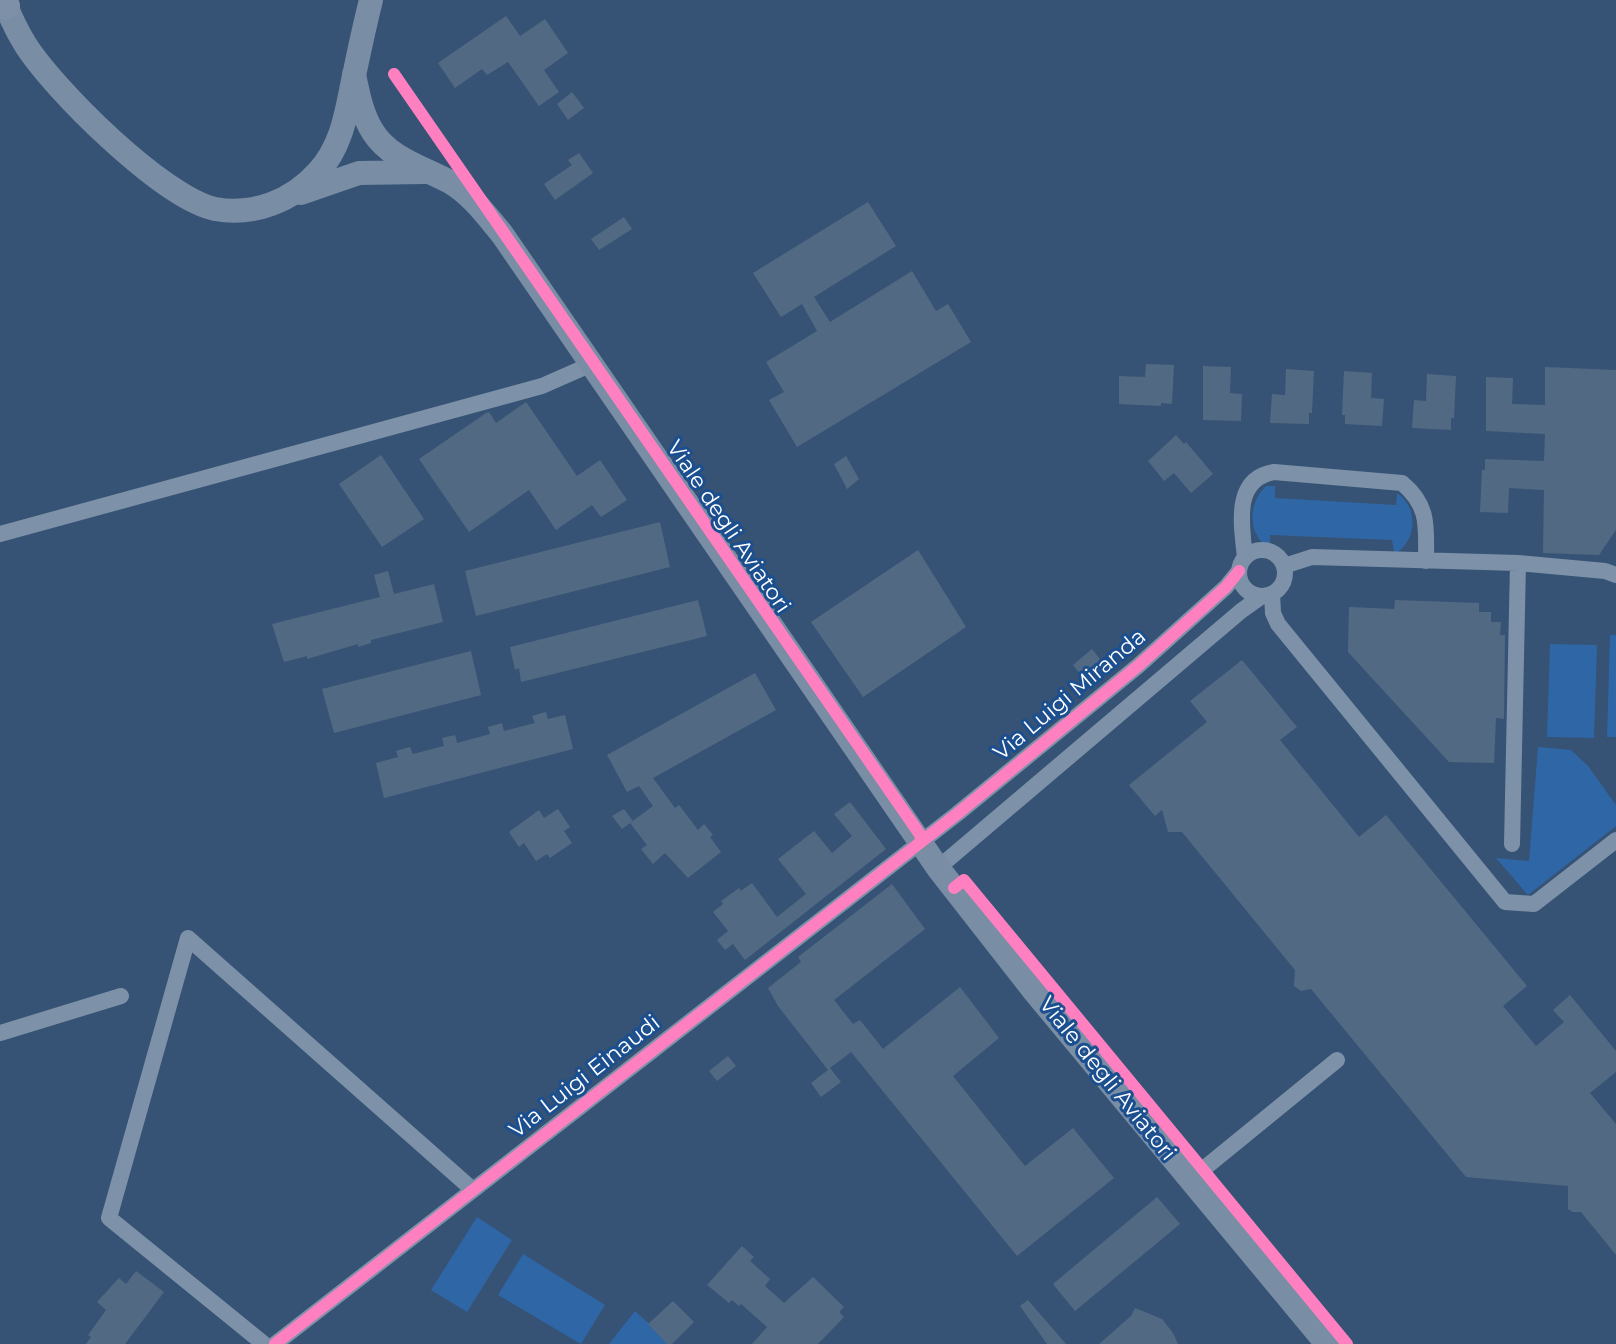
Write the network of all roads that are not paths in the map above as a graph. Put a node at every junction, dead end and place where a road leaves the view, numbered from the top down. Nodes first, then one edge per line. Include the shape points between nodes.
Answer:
1 (371, 0) edge
2 (3, 2) edge
3 (354, 74) junction
4 (427, 172) junction
5 (287, 198) junction
6 (592, 364) junction
7 (0, 534) edge
8 (1426, 561) junction
9 (1518, 563) junction
10 (1242, 565) junction
11 (1284, 566) junction
12 (1616, 575) edge
13 (1267, 595) junction
14 (1196, 613) junction
15 (1215, 633) junction
16 (1064, 728) junction
17 (1081, 747) junction
18 (1616, 840) edge
19 (920, 843) junction
20 (1512, 844) dead end
21 (938, 868) junction
22 (121, 996) dead end
23 (0, 1033) edge
24 (1337, 1060) dead end
25 (1190, 1180) junction
26 (473, 1190) junction
27 (264, 1344) edge
28 (275, 1344) edge
29 (1327, 1344) edge

1 - 3 main road, Viale degli Aviatori
2 - 5 main road, Viale degli Aviatori via 25,44 49,74 91,120 167,186 193,201 238,211
3 - 4 main road, Viale degli Aviatori via 373,132 389,150
3 - 5 main road, Viale degli Aviatori via 337,146 321,169
4 - 5 main road, Viale degli Aviatori via 359,173
4 - 6 main road, Viale degli Aviatori via 452,183 480,206
6 - 7 street via 542,386
6 - 19 main road, Viale degli Aviatori
8 - 9 street
8 - 10 street via 1424,510 1402,483 1274,472 1261,474 1244,494
8 - 11 street via 1312,557
9 - 12 street
9 - 20 street
10 - 11 street via 1252,553 1267,551
10 - 13 street via 1243,586
10 - 14 street, Via Luigi Miranda
11 - 13 street via 1282,585
13 - 15 street
13 - 18 street via 1278,624 1505,902 1534,904
14 - 15 street
14 - 16 street, Via Luigi Miranda
15 - 17 street
16 - 17 street
16 - 19 street, Via Luigi Miranda
17 - 21 street
19 - 21 main road, Viale degli Aviatori
19 - 26 street, Via Luigi Einaudi
21 - 25 main road, Viale degli Aviatori
22 - 23 street
24 - 25 street, Viale degli Aviatori
25 - 29 main road, Viale degli Aviatori
26 - 27 street via 188,938 109,1218
26 - 28 street, Via Luigi Einaudi

